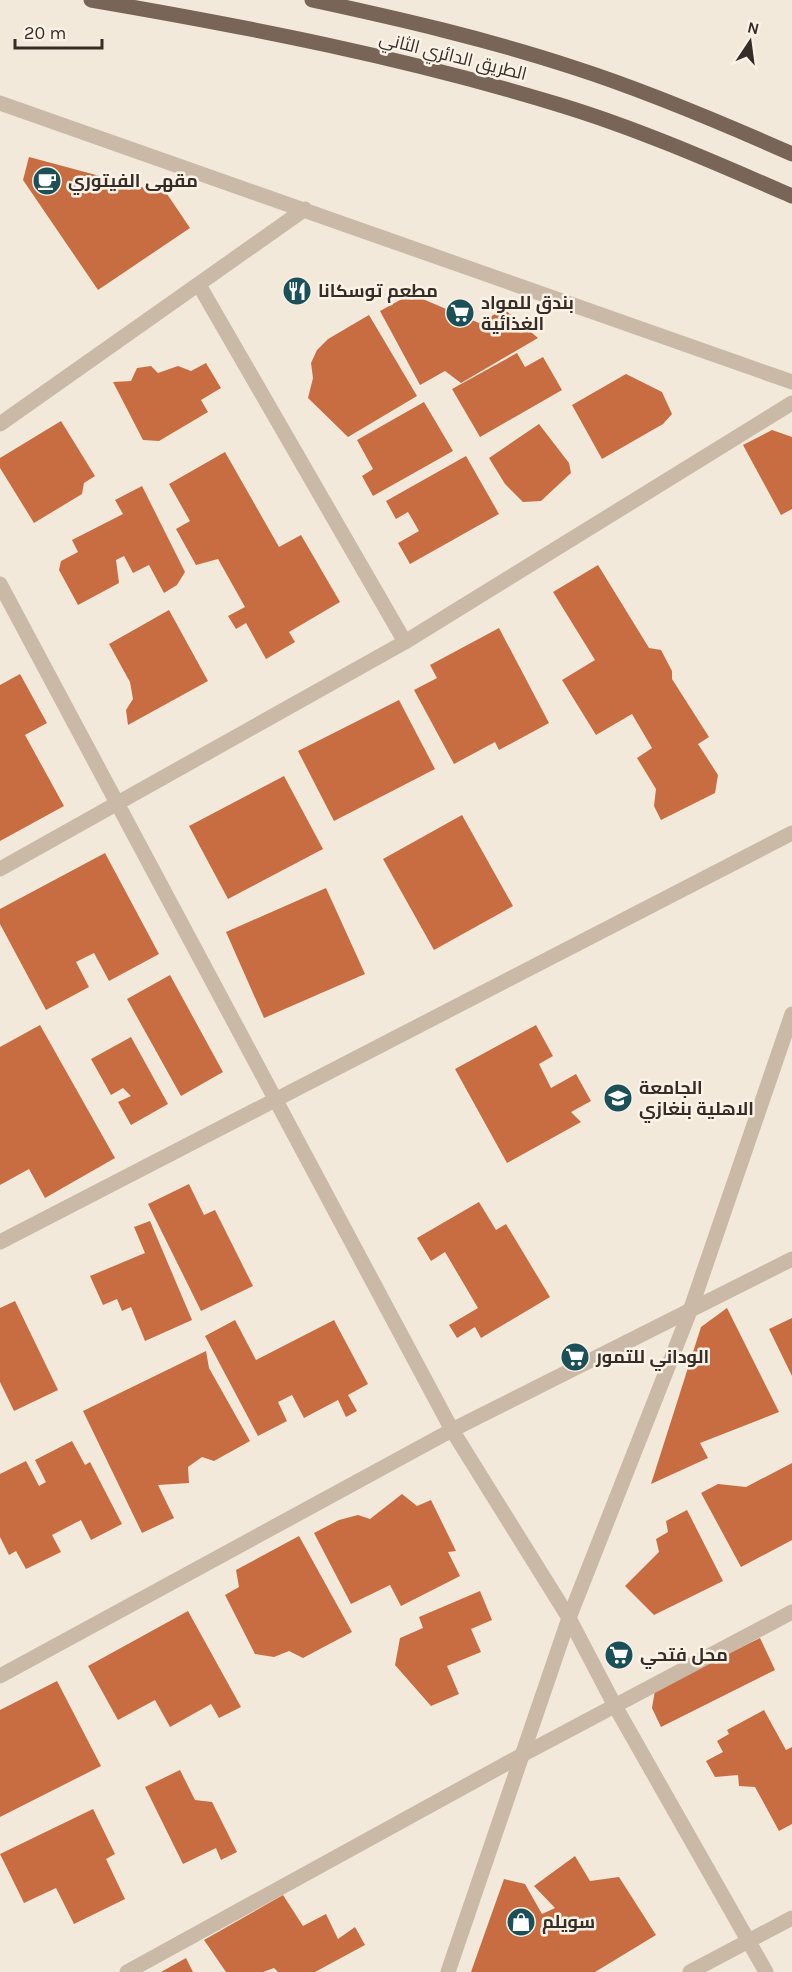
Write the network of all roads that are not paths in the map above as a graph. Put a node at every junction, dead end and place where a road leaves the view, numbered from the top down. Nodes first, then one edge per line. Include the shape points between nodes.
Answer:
1 (92, 0) edge
2 (312, 0) edge
3 (0, 103) edge
4 (792, 154) edge
5 (792, 196) edge
6 (305, 209) junction
7 (199, 285) junction
8 (792, 382) edge
9 (792, 403) edge
10 (0, 424) edge
11 (0, 584) edge
12 (405, 642) junction
13 (116, 802) junction
14 (792, 833) edge
15 (0, 869) edge
16 (792, 1014) edge
17 (275, 1099) junction
18 (0, 1242) edge
19 (792, 1259) edge
20 (690, 1311) junction
21 (452, 1430) junction
22 (792, 1612) edge
23 (569, 1618) junction
24 (0, 1676) edge
25 (615, 1706) junction
26 (522, 1755) junction
27 (792, 1918) edge
28 (750, 1942) junction
29 (127, 1972) edge
30 (448, 1972) edge
31 (690, 1972) edge
32 (766, 1972) edge

1 - 5 main road, الطريق الدائري الثاني via 200,19 483,82 638,133
2 - 4 main road, الطريق الدائري الثاني via 392,17 572,67 646,93
3 - 6 street
6 - 7 street
6 - 8 street
7 - 10 street
7 - 12 street
9 - 12 street
11 - 13 street
12 - 13 street
13 - 15 street
13 - 17 street
14 - 17 street
16 - 20 street
17 - 18 street
17 - 21 street
19 - 20 street
20 - 21 street
20 - 23 street
21 - 23 street
21 - 24 street
22 - 25 street
23 - 25 street
23 - 26 street
25 - 26 street
25 - 28 street
26 - 29 street
26 - 30 street
27 - 28 street
28 - 31 street
28 - 32 street

